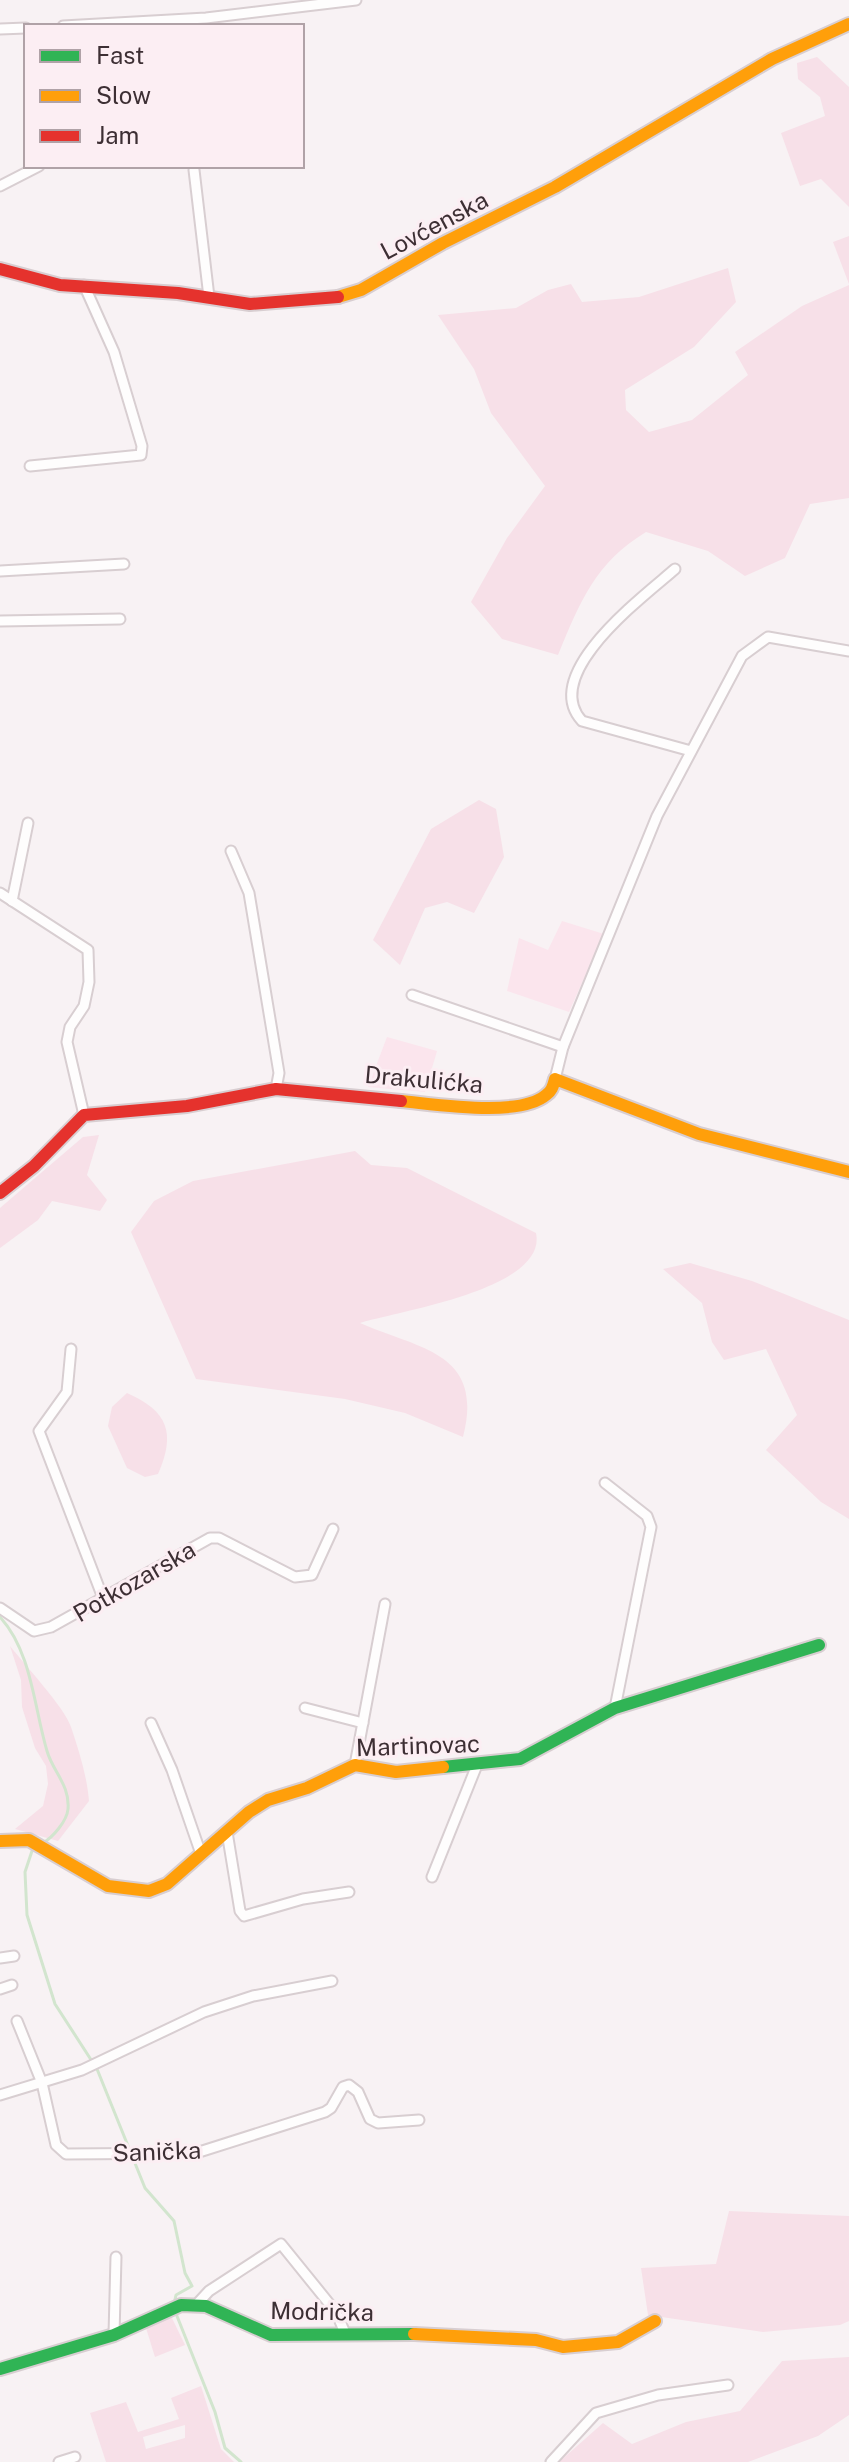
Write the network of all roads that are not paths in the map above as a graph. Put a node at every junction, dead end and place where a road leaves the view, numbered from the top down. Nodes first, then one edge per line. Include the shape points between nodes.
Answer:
1 (356, 0) edge
2 (99, 24) edge
3 (849, 24) edge
4 (24, 28) edge
5 (0, 29) edge
6 (35, 168) edge
7 (194, 170) dead end
8 (0, 186) edge
9 (0, 269) edge
10 (84, 285) junction
11 (209, 297) junction
12 (30, 466) dead end
13 (124, 564) dead end
14 (675, 569) dead end
15 (0, 571) edge
16 (120, 619) dead end
17 (0, 621) edge
18 (849, 651) edge
19 (691, 751) junction
20 (28, 823) dead end
21 (231, 851) dead end
22 (0, 893) edge
23 (12, 901) junction
24 (412, 995) dead end
25 (563, 1047) junction
26 (555, 1079) junction
27 (276, 1089) junction
28 (84, 1115) junction
29 (849, 1172) edge
30 (0, 1193) edge
31 (71, 1349) dead end
32 (605, 1483) dead end
33 (333, 1529) dead end
34 (103, 1598) junction
35 (385, 1604) dead end
36 (0, 1608) edge
37 (819, 1645) dead end
38 (305, 1708) dead end
39 (615, 1708) junction
40 (151, 1723) dead end
41 (363, 1723) junction
42 (355, 1765) junction
43 (477, 1765) junction
44 (227, 1832) junction
45 (0, 1841) edge
46 (201, 1854) junction
47 (432, 1877) dead end
48 (349, 1892) dead end
49 (14, 1956) dead end
50 (0, 1958) edge
51 (332, 1981) dead end
52 (12, 1985) dead end
53 (0, 1989) edge
54 (17, 2021) dead end
55 (42, 2083) junction
56 (0, 2095) edge
57 (419, 2120) dead end
58 (116, 2257) dead end
59 (197, 2304) junction
60 (655, 2321) dead end
61 (345, 2333) junction
62 (114, 2335) junction
63 (0, 2369) edge
64 (728, 2385) dead end
65 (75, 2457) dead end
66 (59, 2462) edge
67 (551, 2462) edge

1 - 2 street
3 - 11 street, Lovćenska via 772,59 555,187 361,290 317,301 250,304
4 - 5 street
6 - 8 street
7 - 11 street
9 - 10 street, Lovćenska via 60,285
10 - 11 street, Lovćenska
10 - 12 street via 114,352 141,455
13 - 15 street
14 - 19 street via 589,647 572,700 582,721
16 - 17 street
18 - 19 street via 768,637 758,642 742,656
19 - 25 street via 657,816
20 - 23 street
21 - 27 street via 249,893 279,1073
22 - 23 street
23 - 28 street via 88,950 84,1006 67,1042
24 - 25 street
25 - 26 street
26 - 27 street, Drakulićka via 541,1099 510,1107
26 - 29 street via 647,1119 773,1158
27 - 28 street, Drakulićka via 187,1106
28 - 30 street
31 - 34 street via 67,1392 39,1431
32 - 39 street via 647,1516 651,1527
33 - 34 street, Potkozarska via 312,1575 305,1578 210,1538
34 - 36 street, Potkozarska via 34,1631
35 - 41 street
37 - 39 street, Martinovac
38 - 41 street
39 - 43 street, Martinovac via 520,1759
40 - 46 street
41 - 42 street
42 - 43 street, Martinovac via 396,1772
42 - 44 street, Martinovac via 268,1800
43 - 47 street
44 - 46 street, Martinovac
44 - 48 street via 244,1916
45 - 46 street, Martinovac via 29,1840 88,1877 133,1891 167,1884
49 - 50 street
51 - 55 street via 253,1996 204,2012 82,2070
52 - 53 street
54 - 55 street, Sanička
55 - 56 street
55 - 57 street, Sanička via 60,2150 72,2155 212,2149 319,2114 331,2108 349,2085 378,2123
58 - 62 street
59 - 61 street, Modrička via 265,2334
59 - 61 street via 281,2244 336,2312
59 - 62 street, Modrička via 166,2310
60 - 61 street, Modrička via 618,2342 563,2347 508,2338
62 - 63 street, Modrička
64 - 67 street via 658,2395 596,2413
65 - 66 street

